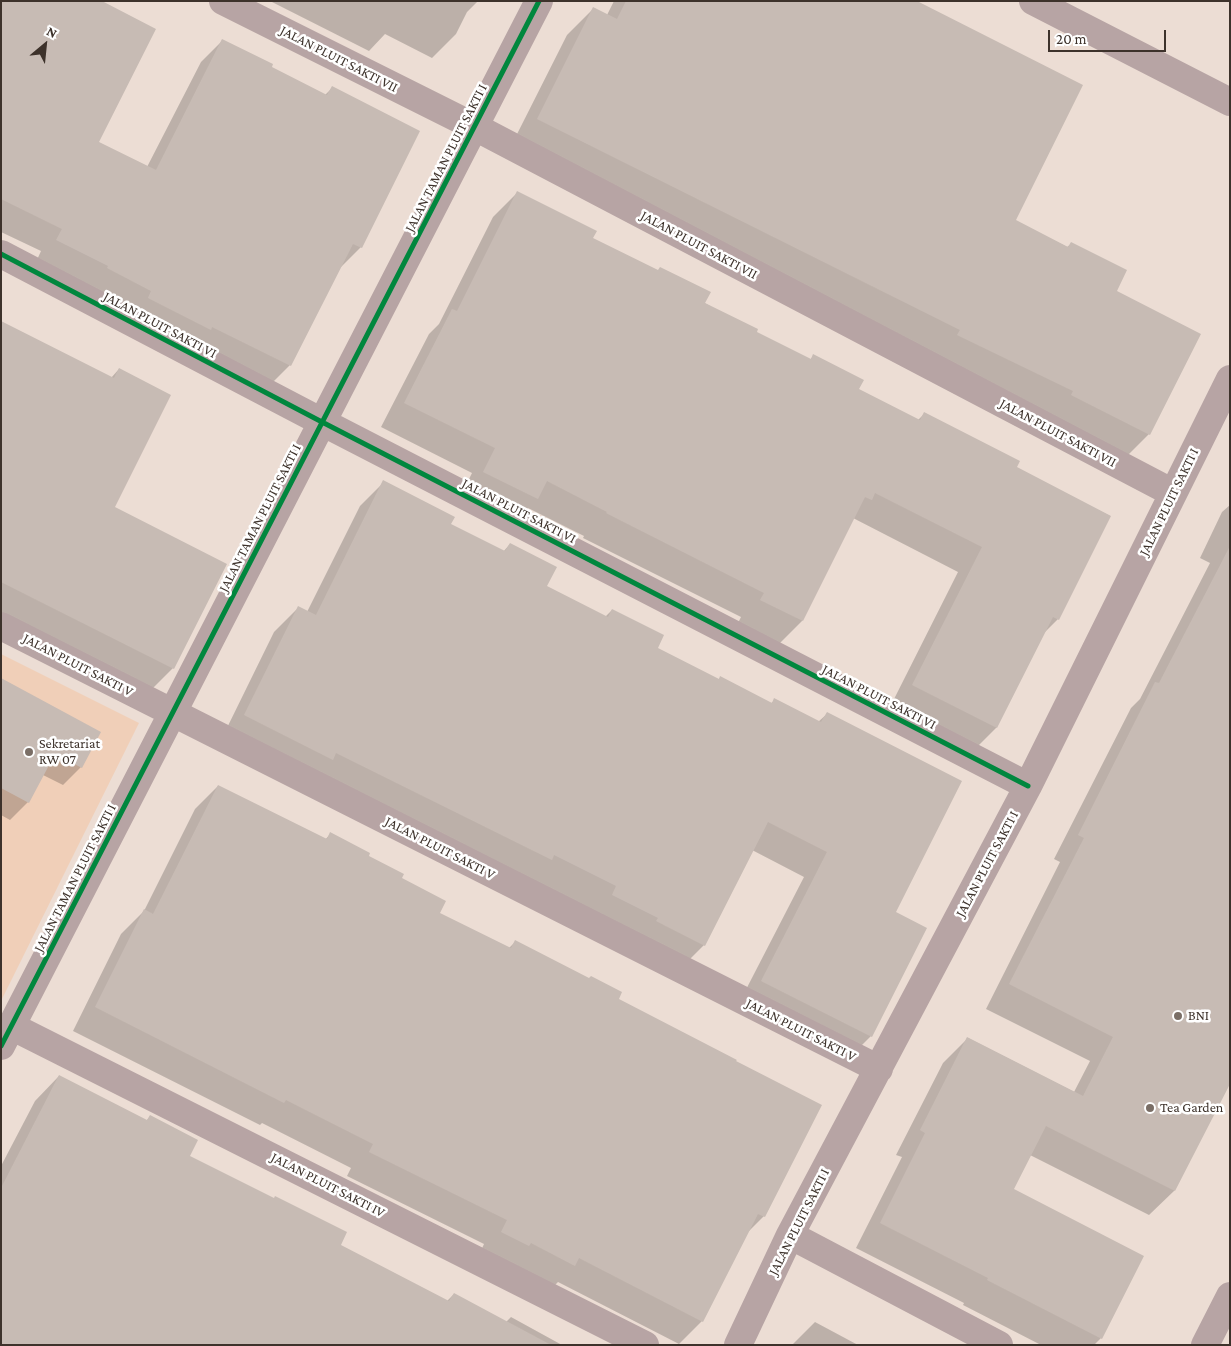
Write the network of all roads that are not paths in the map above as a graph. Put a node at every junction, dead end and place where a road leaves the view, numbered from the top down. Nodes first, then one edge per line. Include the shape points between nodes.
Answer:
1 (223, 1) edge
2 (539, 1) edge
3 (1033, 1) edge
4 (1230, 102) edge
5 (475, 127) junction
6 (1, 254) edge
7 (1230, 379) edge
8 (322, 422) junction
9 (1173, 493) junction
10 (1, 626) edge
11 (172, 713) junction
12 (1028, 786) junction
13 (6, 1036) edge
14 (879, 1069) junction
15 (790, 1235) junction
16 (1230, 1296) edge
17 (645, 1345) edge
18 (738, 1345) edge
19 (999, 1345) edge
20 (1205, 1345) edge

1 - 5 street, JALAN PLUIT SAKTI VII
2 - 5 street, JALAN TAMAN PLUIT SAKTI I
3 - 4 street
5 - 8 street, JALAN TAMAN PLUIT SAKTI I
5 - 9 street, JALAN PLUIT SAKTI VII
6 - 8 street, JALAN PLUIT SAKTI VI
7 - 9 street, JALAN PLUIT SAKTI I
8 - 11 street, JALAN TAMAN PLUIT SAKTI I
8 - 12 street, JALAN PLUIT SAKTI VI
9 - 12 street, JALAN PLUIT SAKTI I
10 - 11 street, JALAN PLUIT SAKTI V
11 - 13 street, JALAN TAMAN PLUIT SAKTI I
11 - 14 street, JALAN PLUIT SAKTI V
12 - 14 street, JALAN PLUIT SAKTI I
13 - 17 street, JALAN PLUIT SAKTI IV
14 - 15 street, JALAN PLUIT SAKTI I
15 - 18 street, JALAN PLUIT SAKTI I
15 - 19 street
16 - 20 street

